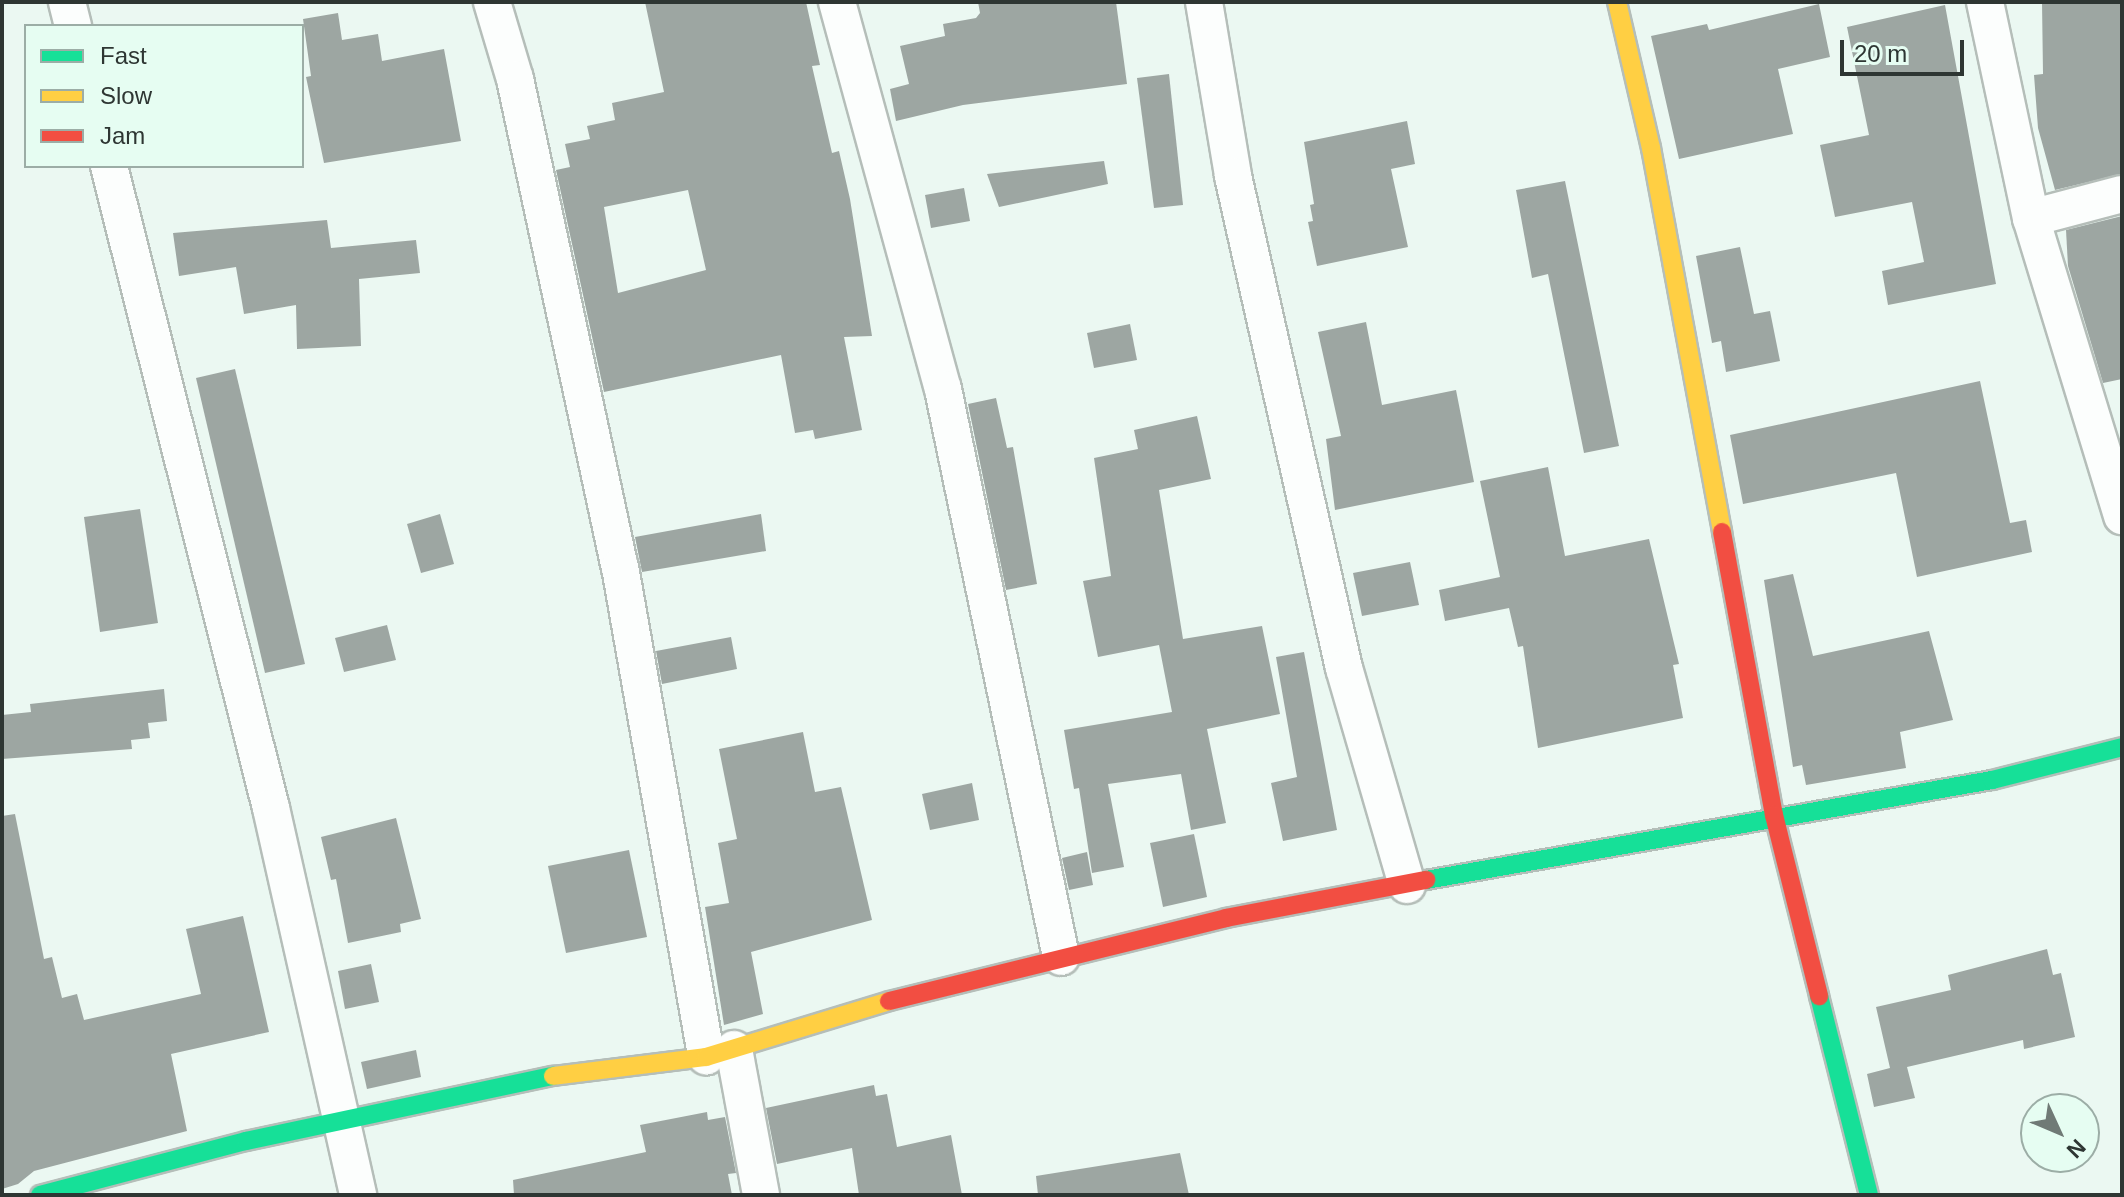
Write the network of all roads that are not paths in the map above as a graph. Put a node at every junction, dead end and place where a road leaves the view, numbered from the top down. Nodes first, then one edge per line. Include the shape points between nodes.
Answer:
1 (67, 2) edge
2 (492, 2) edge
3 (837, 2) edge
4 (1204, 2) edge
5 (1617, 2) edge
6 (1985, 2) edge
7 (72, 24) edge
8 (110, 168) edge
9 (2122, 194) edge
10 (2031, 218) junction
11 (2122, 516) edge
12 (2122, 747) edge
13 (1774, 815) junction
14 (1407, 885) junction
15 (1061, 957) junction
16 (720, 1053) junction
17 (338, 1121) junction
18 (40, 1195) edge
19 (358, 1195) edge
20 (761, 1195) edge
21 (1869, 1195) edge

1 - 7 street
2 - 16 street via 515,79
3 - 15 street via 943,389
4 - 14 street via 1233,176 1341,653
5 - 13 street via 1651,148
6 - 10 street
8 - 17 street via 264,777
9 - 10 street
10 - 11 street
12 - 13 street via 1992,780
13 - 14 street
13 - 21 street
14 - 15 street via 1226,918
15 - 16 street via 942,985
16 - 17 street via 593,1068
16 - 20 street
17 - 18 street
17 - 19 street

